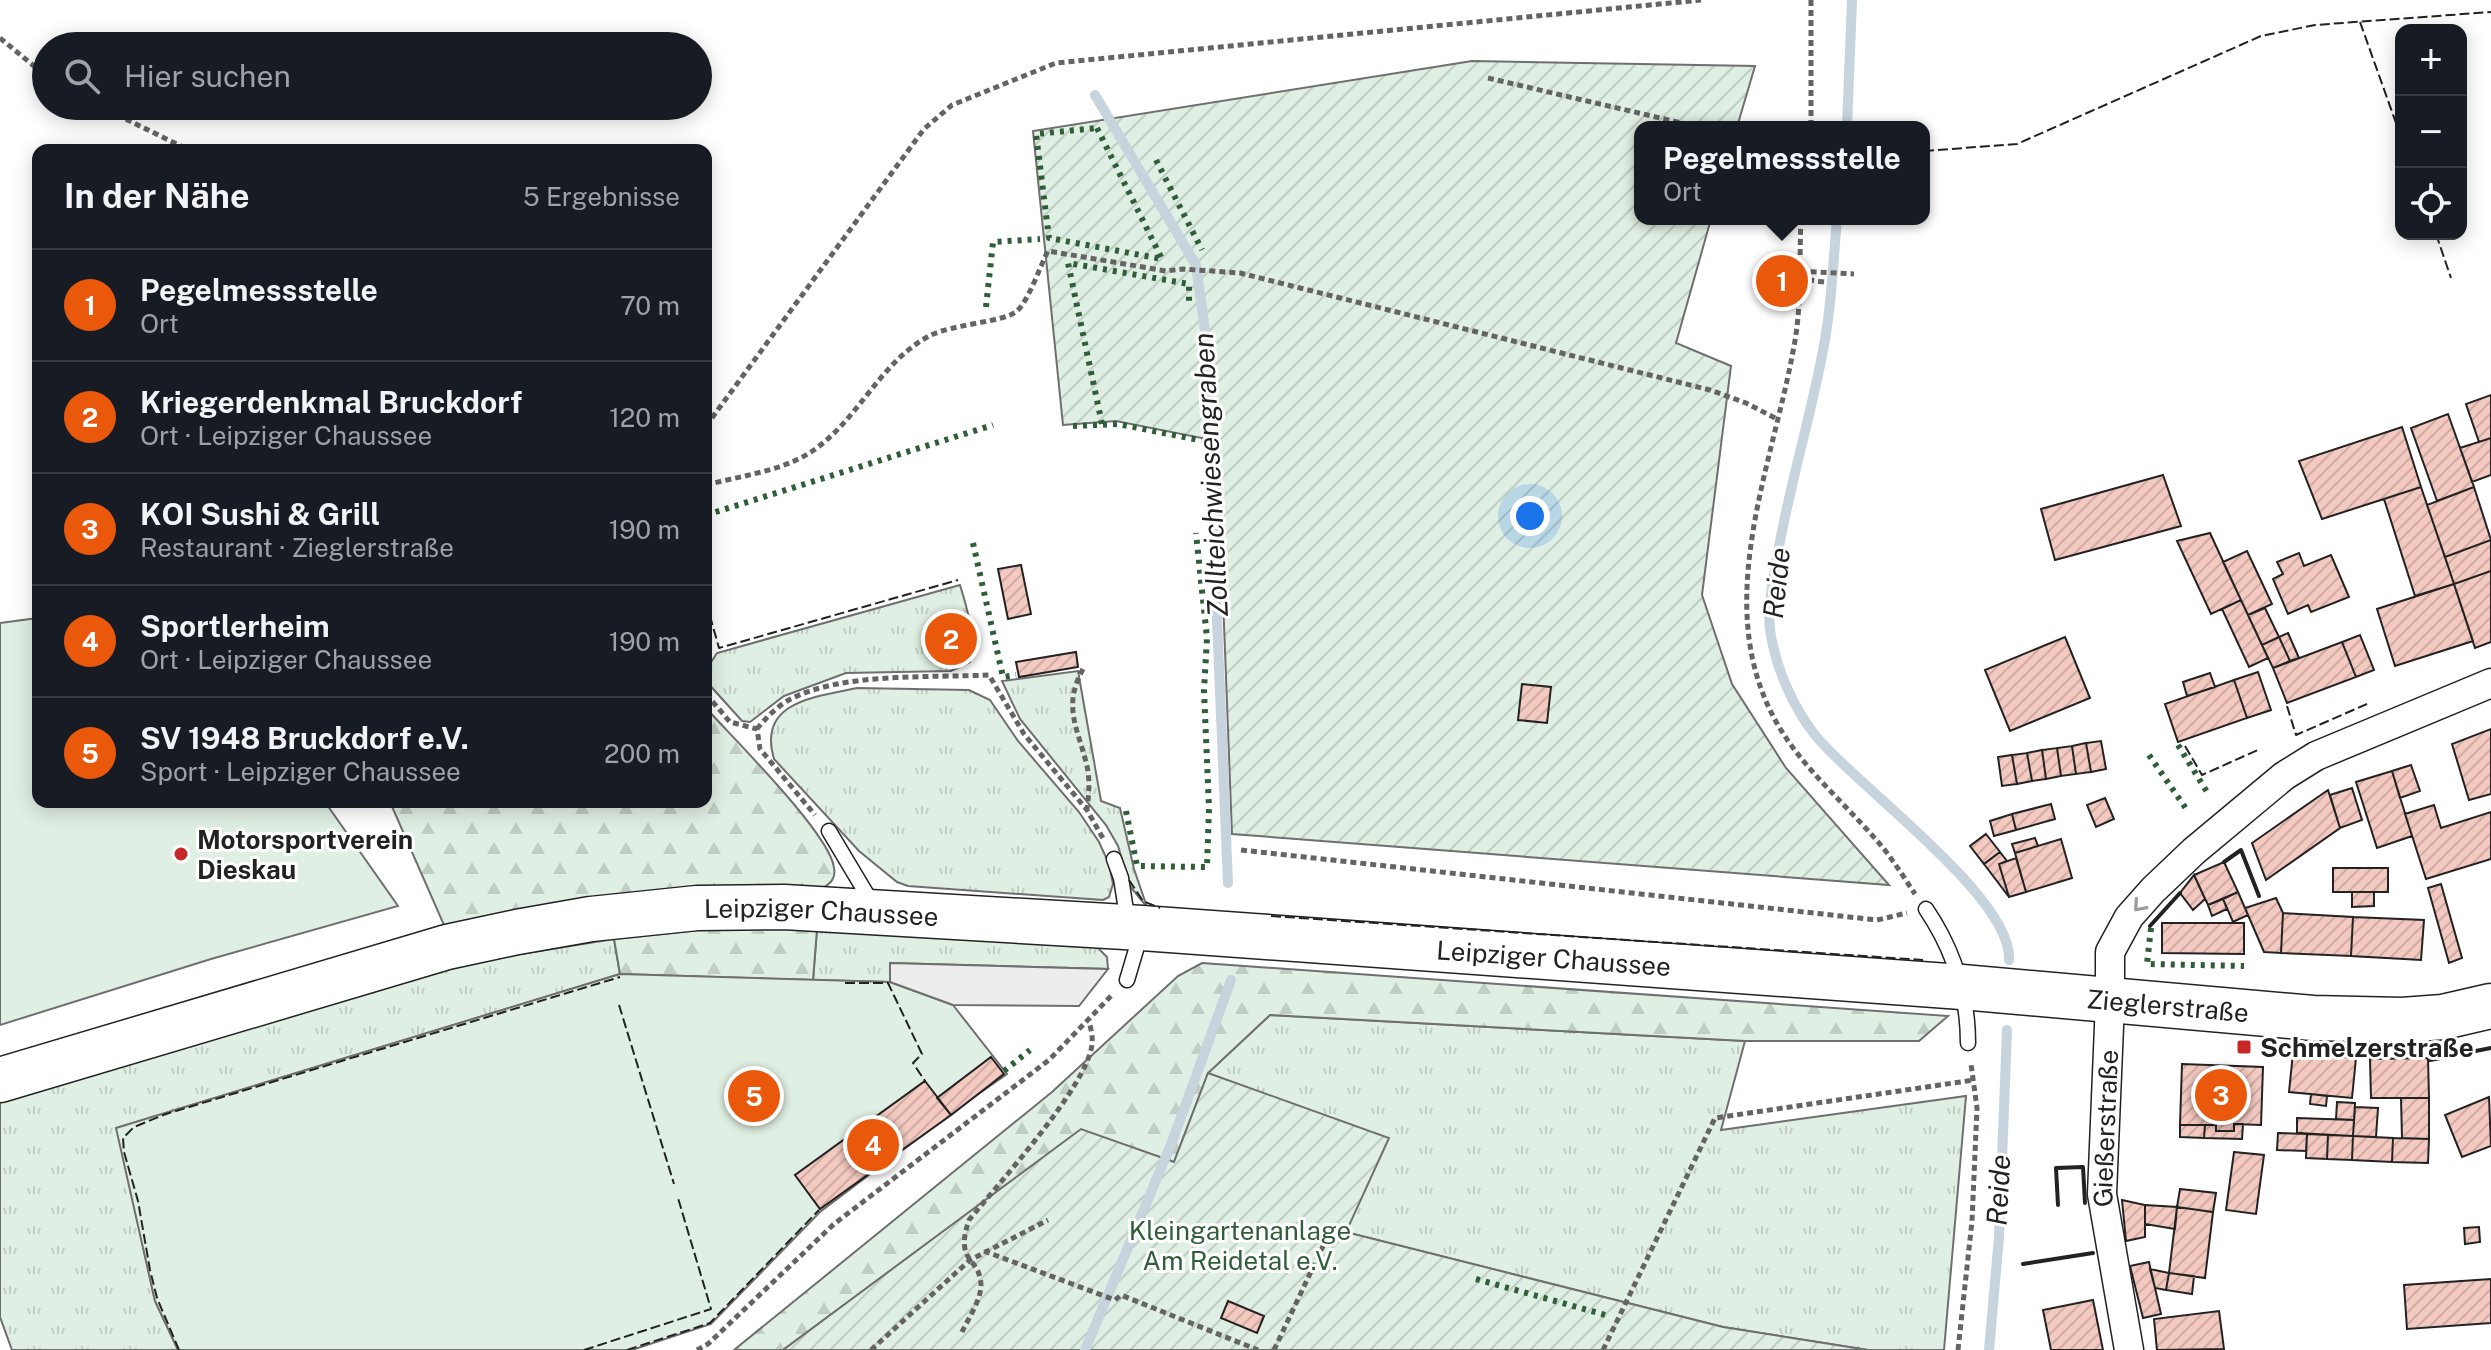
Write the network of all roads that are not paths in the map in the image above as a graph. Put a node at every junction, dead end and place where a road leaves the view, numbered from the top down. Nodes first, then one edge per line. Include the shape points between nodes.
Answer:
1 (2491, 683) edge
2 (829, 831) road end
3 (1114, 859) road end
4 (1926, 909) road end
5 (878, 914) junction
6 (1135, 928) junction
7 (1127, 980) road end
8 (1971, 988) junction
9 (2034, 993) joint
10 (2110, 1002) junction
11 (2491, 1006) edge
12 (1968, 1043) road end
13 (0, 1080) edge
14 (2129, 1350) edge

1 -> 10 street via 2316,756 2194,851 2129,917 2110,952
2 - 5 lane
3 - 6 lane
4 - 8 lane
5 - 6 main road, Leipziger Chaussee
5 - 13 main road, Leipziger Chaussee via 697,908 517,932 447,947
6 - 7 lane
6 - 8 main road, Leipziger Chaussee
8 - 9 main road, Leipziger Chaussee
8 - 12 lane
9 - 10 main road, Zieglerstraße
10 - 11 main road, Zieglerstraße via 2358,1020 2443,1017
10 - 14 street, Gießerstraße via 2102,1194

